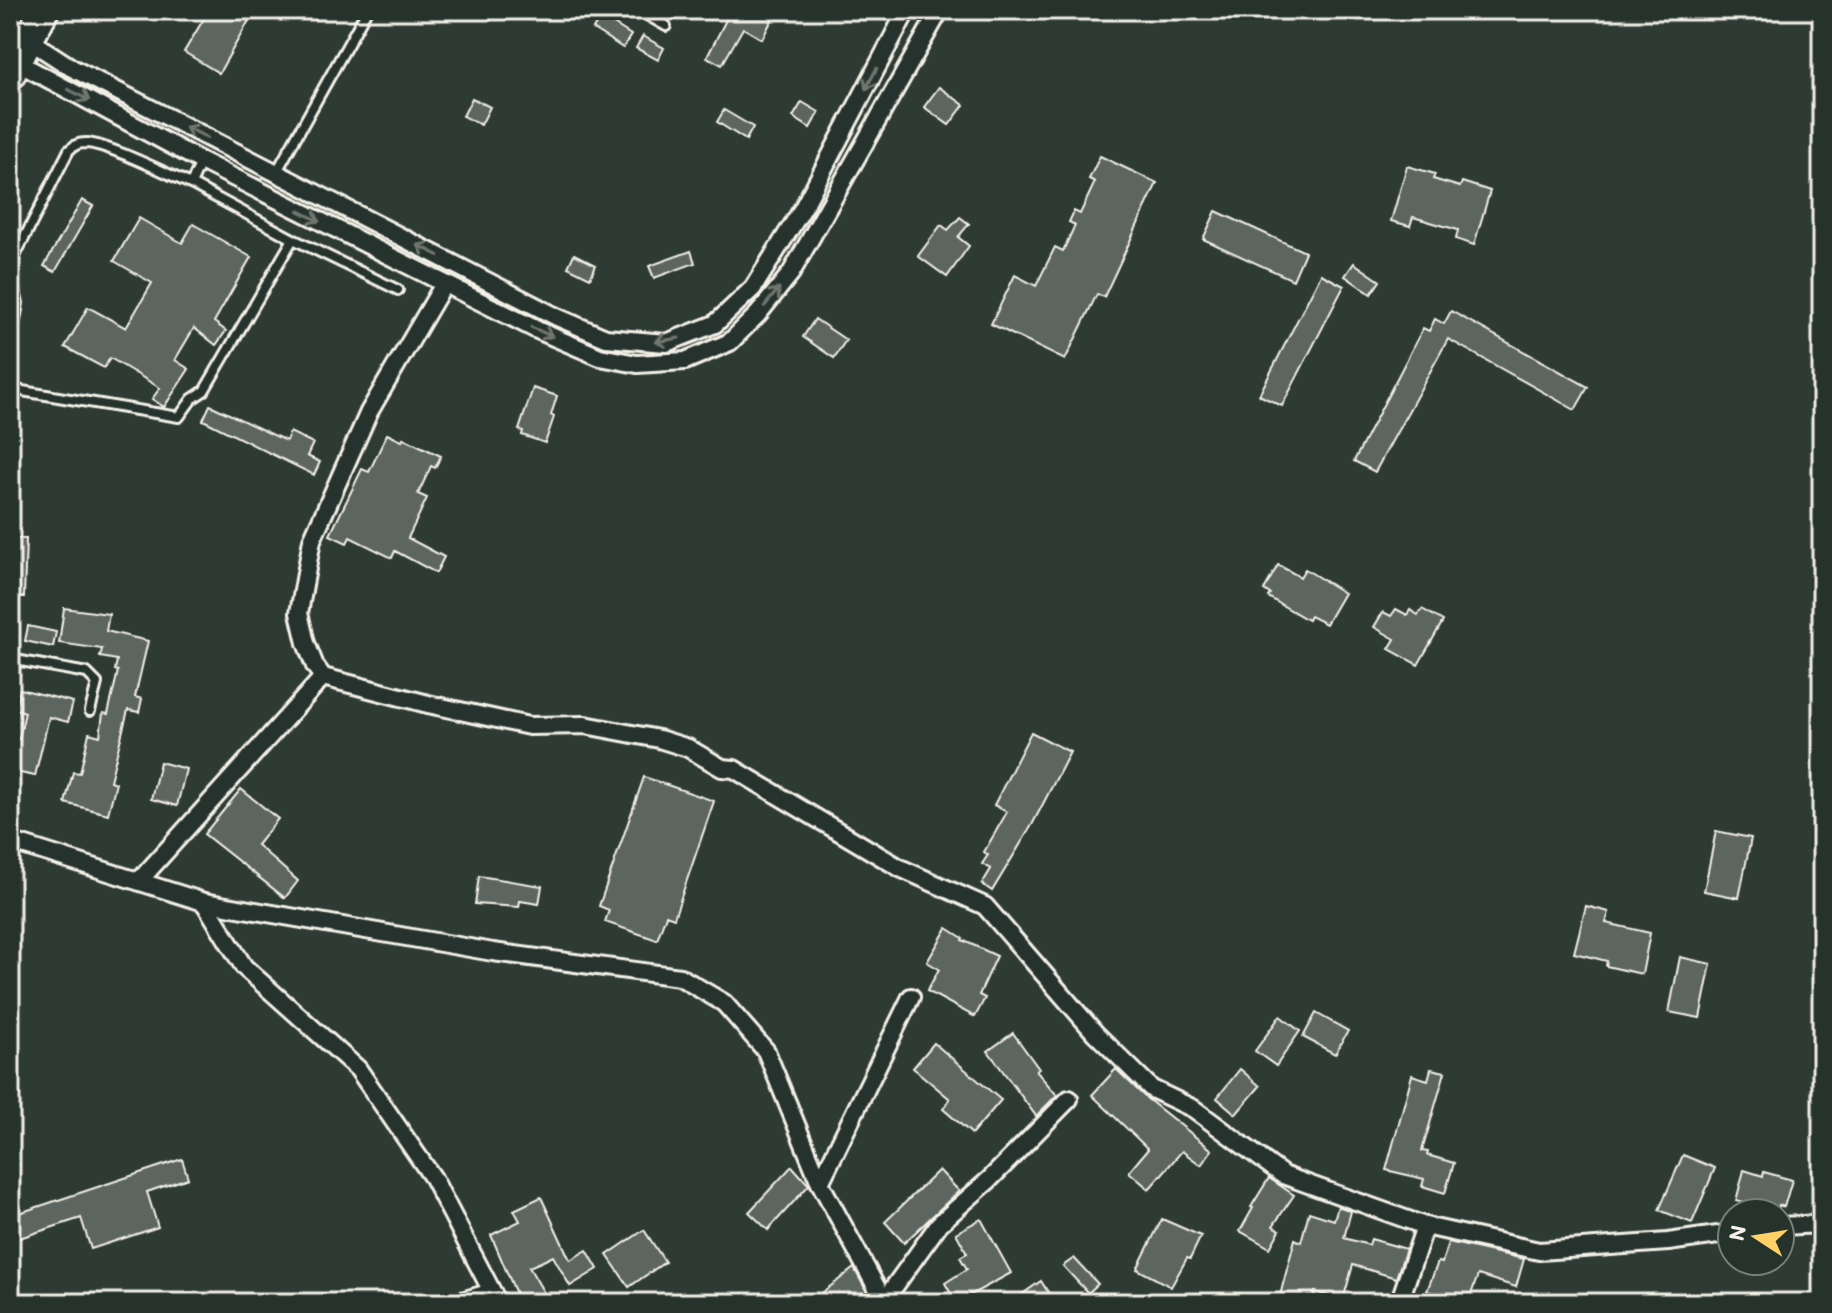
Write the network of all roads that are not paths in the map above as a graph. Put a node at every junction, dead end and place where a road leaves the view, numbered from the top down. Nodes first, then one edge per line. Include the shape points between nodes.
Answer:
1 (44, 10) edge
2 (367, 10) edge
3 (638, 10) edge
4 (907, 10) edge
5 (940, 10) edge
6 (666, 26) dead end
7 (16, 45) edge
8 (201, 161) junction
9 (276, 173) junction
10 (191, 184) junction
11 (293, 239) junction
12 (10, 266) edge
13 (10, 275) edge
14 (444, 284) junction
15 (398, 290) dead end
16 (10, 350) edge
17 (10, 389) edge
18 (10, 659) edge
19 (323, 677) junction
20 (90, 711) dead end
21 (10, 841) edge
22 (139, 881) junction
23 (204, 902) junction
24 (911, 997) dead end
25 (1069, 1099) dead end
26 (820, 1183) junction
27 (1822, 1224) edge
28 (1796, 1225) edge
29 (1425, 1226) junction
30 (1716, 1235) edge
31 (495, 1298) edge
32 (885, 1302) edge
33 (455, 1303) edge
34 (1399, 1303) edge

1 - 7 highway
2 - 9 lane
3 - 6 lane
4 -> 9 street via 803,208 753,288 715,324 666,343 606,338 557,317
14 -> 5 street via 600,357 637,364 685,361 730,342 791,273
7 -> 8 street
9 -> 7 street via 72,68
8 - 10 lane
8 -> 14 street
10 - 11 lane
10 - 12 lane via 109,150 76,144
11 - 15 lane
11 - 17 lane via 204,391 179,417
13 - 16 lane via 18,303
14 - 19 street via 369,412 312,540 299,613
18 - 20 lane via 87,673 97,683
19 - 22 street
19 - 29 street via 529,726 585,725 659,739 734,769 900,868 985,906 1095,1033 1152,1089 1194,1109 1283,1175
21 - 22 street
22 - 23 street
23 - 26 street via 493,952 680,977 724,1003 766,1051
23 - 31 street via 244,967 358,1069 433,1178
24 - 26 street
25 - 32 street via 939,1224
26 - 32 street
27 - 28 street
29 - 30 street via 1539,1251
29 - 34 street
31 - 33 street

